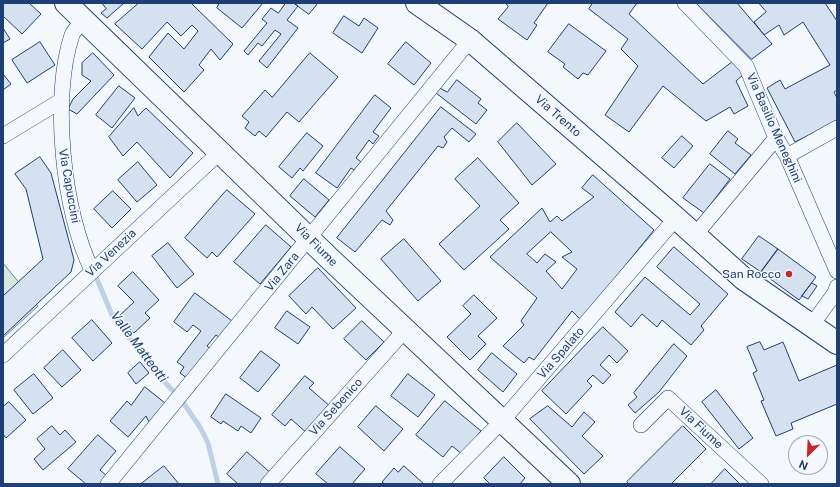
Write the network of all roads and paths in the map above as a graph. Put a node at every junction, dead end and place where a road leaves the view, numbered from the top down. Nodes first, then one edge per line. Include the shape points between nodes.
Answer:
1 (66, 3) edge
2 (417, 3) edge
3 (685, 3) edge
4 (83, 21) junction
5 (470, 40) junction
6 (62, 100) junction
7 (837, 128) edge
8 (3, 136) edge
9 (776, 138) junction
10 (220, 152) junction
11 (787, 156) junction
12 (676, 218) junction
13 (695, 235) junction
14 (309, 238) junction
15 (92, 270) junction
16 (837, 271) edge
17 (837, 287) edge
18 (811, 326) junction
19 (405, 330) junction
20 (837, 343) edge
21 (3, 355) edge
22 (502, 421) junction
23 (641, 425) dead end
24 (108, 484) edge
25 (268, 484) edge
26 (440, 484) edge
27 (569, 484) edge
28 (761, 484) edge

1 - 4 street, Via Fiume
2 - 5 street, Via Trento
3 - 9 street, Via Basilio Meneghini via 746,66
4 - 6 street, Via Capuccini via 72,34 64,70
4 - 10 street, Via Fiume
5 - 12 street, Via Trento
5 - 14 street, Via Zara
6 - 8 street
6 - 15 street, Via Capuccini via 62,145 68,190 83,253
7 - 11 street
9 - 11 street, Via Basilio Meneghini
9 - 13 street
10 - 14 street, Via Fiume
10 - 15 street, Via Venezia
11 - 16 street, Via Basilio Meneghini
12 - 13 street, Via Trento
12 - 22 street, Via Spalato
13 - 18 street, Via Trento via 744,279
14 - 19 street, Via Fiume
14 - 24 street, Via Zara
15 - 21 street, Via Venezia
17 - 18 street
18 - 20 street, Via Trento
19 - 22 street, Via Fiume
19 - 25 street, Via Sebenico
22 - 26 street, Via Spalato
22 - 27 street, Via Fiume
23 - 28 street, Via Fiume via 668,398

